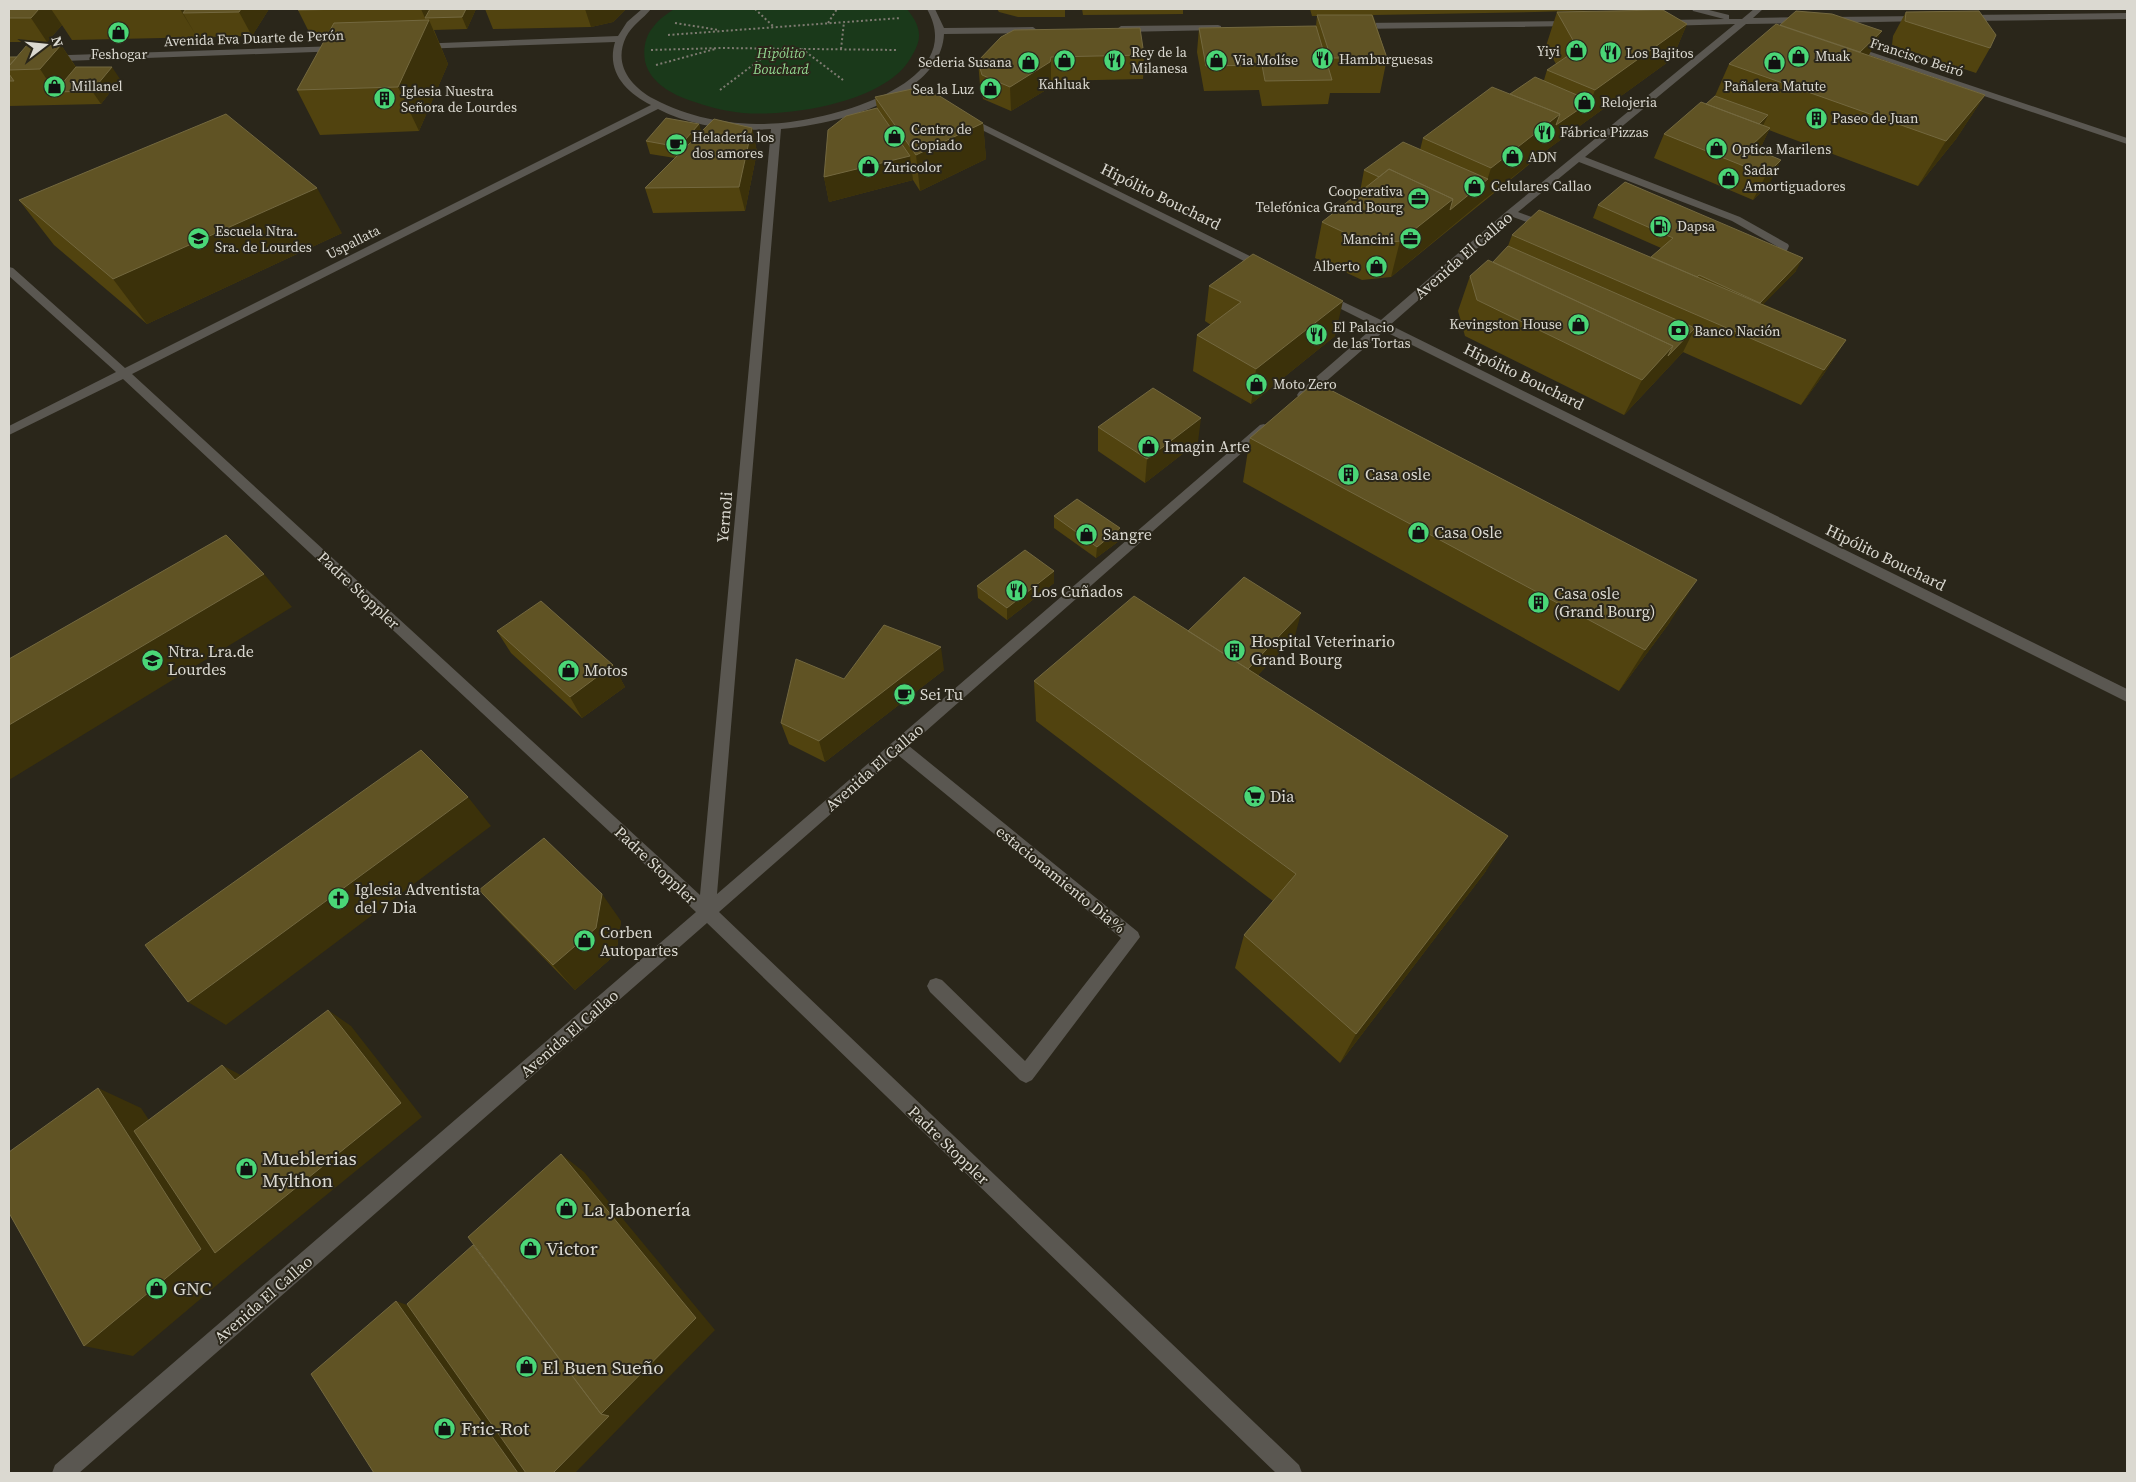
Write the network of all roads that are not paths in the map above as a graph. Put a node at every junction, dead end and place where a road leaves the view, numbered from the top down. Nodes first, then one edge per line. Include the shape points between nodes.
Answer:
1 (647, 9) edge
2 (1696, 9) edge
3 (1759, 9) edge
4 (934, 12) edge
5 (2127, 16) edge
6 (1949, 18) edge
7 (1930, 19) edge
8 (1746, 22) junction
9 (1656, 23) edge
10 (1586, 24) edge
11 (1348, 26) edge
12 (1229, 28) edge
13 (1110, 29) edge
14 (1040, 30) edge
15 (1788, 30) edge
16 (941, 31) junction
17 (620, 39) junction
18 (413, 46) edge
19 (1843, 46) edge
20 (354, 48) edge
21 (9, 60) edge
22 (905, 88) junction
23 (940, 105) edge
24 (656, 106) junction
25 (958, 114) edge
26 (776, 126) junction
27 (2127, 141) edge
28 (1578, 158) junction
29 (1511, 213) junction
30 (1555, 229) edge
31 (9, 270) edge
32 (1276, 273) edge
33 (1762, 273) edge
34 (1312, 290) edge
35 (1383, 326) junction
36 (125, 374) junction
37 (1293, 403) edge
38 (1278, 416) edge
39 (9, 431) edge
40 (2127, 696) edge
41 (898, 746) junction
42 (707, 912) junction
43 (936, 986) dead end
44 (63, 1473) edge
45 (1291, 1473) edge

1 - 17 street via 636,17
2 - 8 street
3 - 8 street, Avenida El Callao
4 - 16 street
5 - 6 street
7 - 8 street
8 - 9 street
8 - 15 street
8 - 28 street, Avenida El Callao
10 - 11 street
12 - 13 street
14 - 16 street
16 - 22 street via 938,50 926,69
17 - 18 street
17 - 24 street via 617,63 621,75 634,91
19 - 27 street, Francisco Beiró
20 - 21 street, Avenida Eva Duarte de Perón
22 - 23 street
22 - 26 street via 875,104 845,114
24 - 26 street via 712,123
24 - 36 street, Uspallata
25 - 32 street, Hipólito Bouchard
26 - 42 street, Yernoli
28 - 29 street, Avenida El Callao
28 - 33 street via 1736,219 1784,246 1772,271
29 - 30 street
29 - 35 street, Avenida El Callao
31 - 36 street, Padre Stoppler
34 - 35 street, Hipólito Bouchard
35 - 37 street, Avenida El Callao
35 - 40 street, Hipólito Bouchard
36 - 39 street, Uspallata
36 - 42 street, Padre Stoppler
38 - 41 street, Avenida El Callao
41 - 42 street, Avenida El Callao
41 - 43 street, estacionamiento Dia% via 1132,937 1026,1074
42 - 44 street, Avenida El Callao
42 - 45 street, Padre Stoppler

